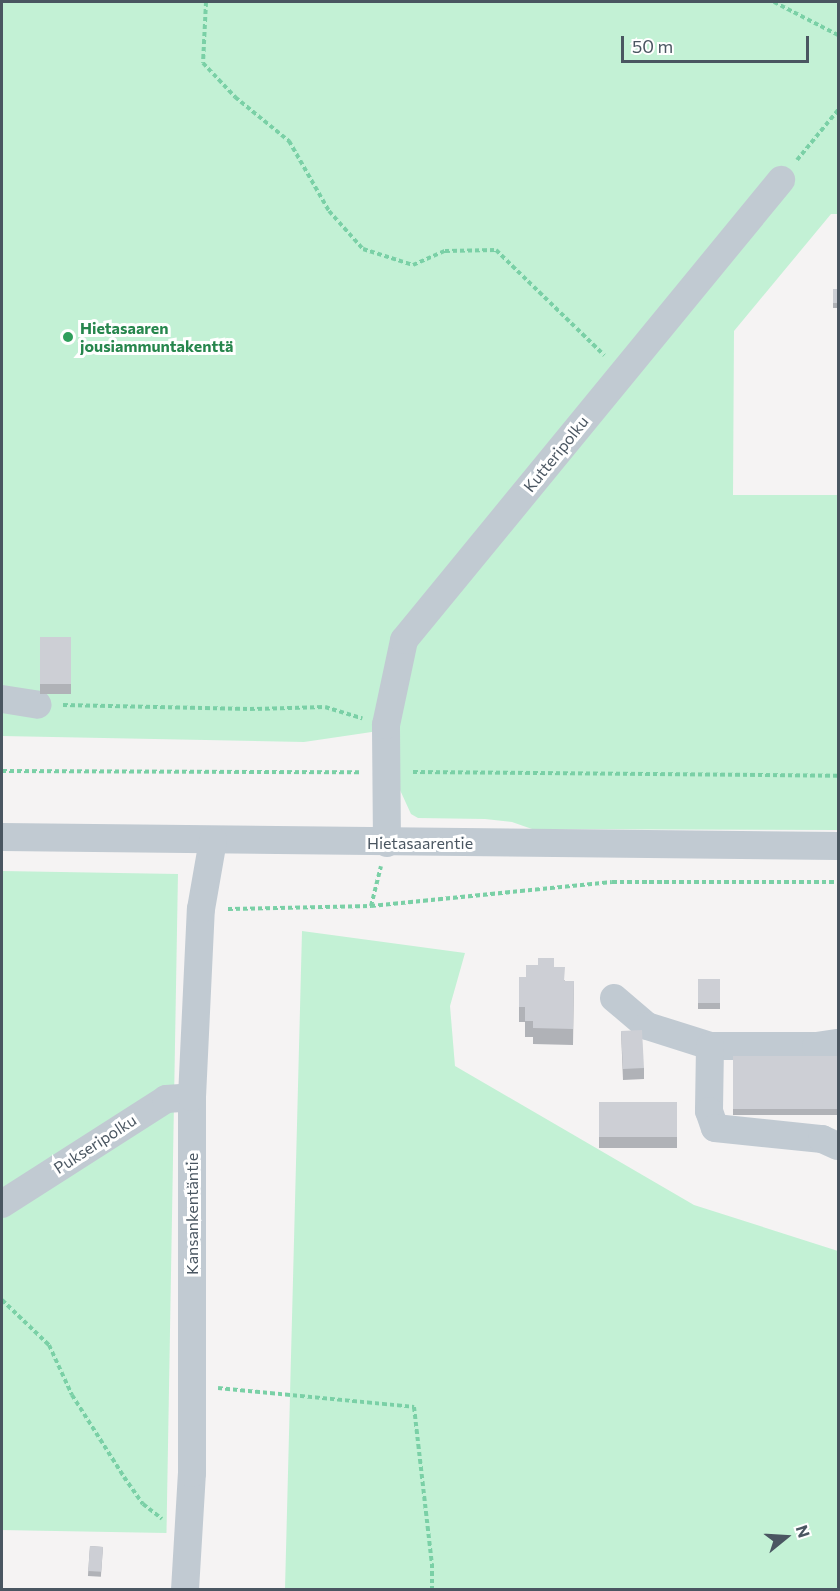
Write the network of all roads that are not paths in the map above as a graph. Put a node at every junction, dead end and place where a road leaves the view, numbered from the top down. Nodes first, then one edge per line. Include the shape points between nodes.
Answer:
1 (781, 180) road end
2 (2, 699) edge
3 (38, 705) road end
4 (2, 837) edge
5 (213, 840) junction
6 (387, 843) junction
7 (838, 846) edge
8 (614, 998) dead end
9 (838, 1043) edge
10 (710, 1046) junction
11 (192, 1096) junction
12 (838, 1146) edge
13 (2, 1204) edge
14 (185, 1590) edge

1 - 6 street, Kutteripolku via 404,640 386,725
2 - 3 street
4 - 5 street, Hietasaarentie
5 - 6 street, Hietasaarentie
5 - 11 street, Kansankentäntie via 201,909
6 - 7 street, Hietasaarentie
8 - 10 street via 647,1026
9 - 10 street
10 - 12 street via 709,1110 714,1128 822,1138
11 - 13 street, Pukseripolku via 166,1099
11 - 14 street, Kansankentäntie via 192,1473

